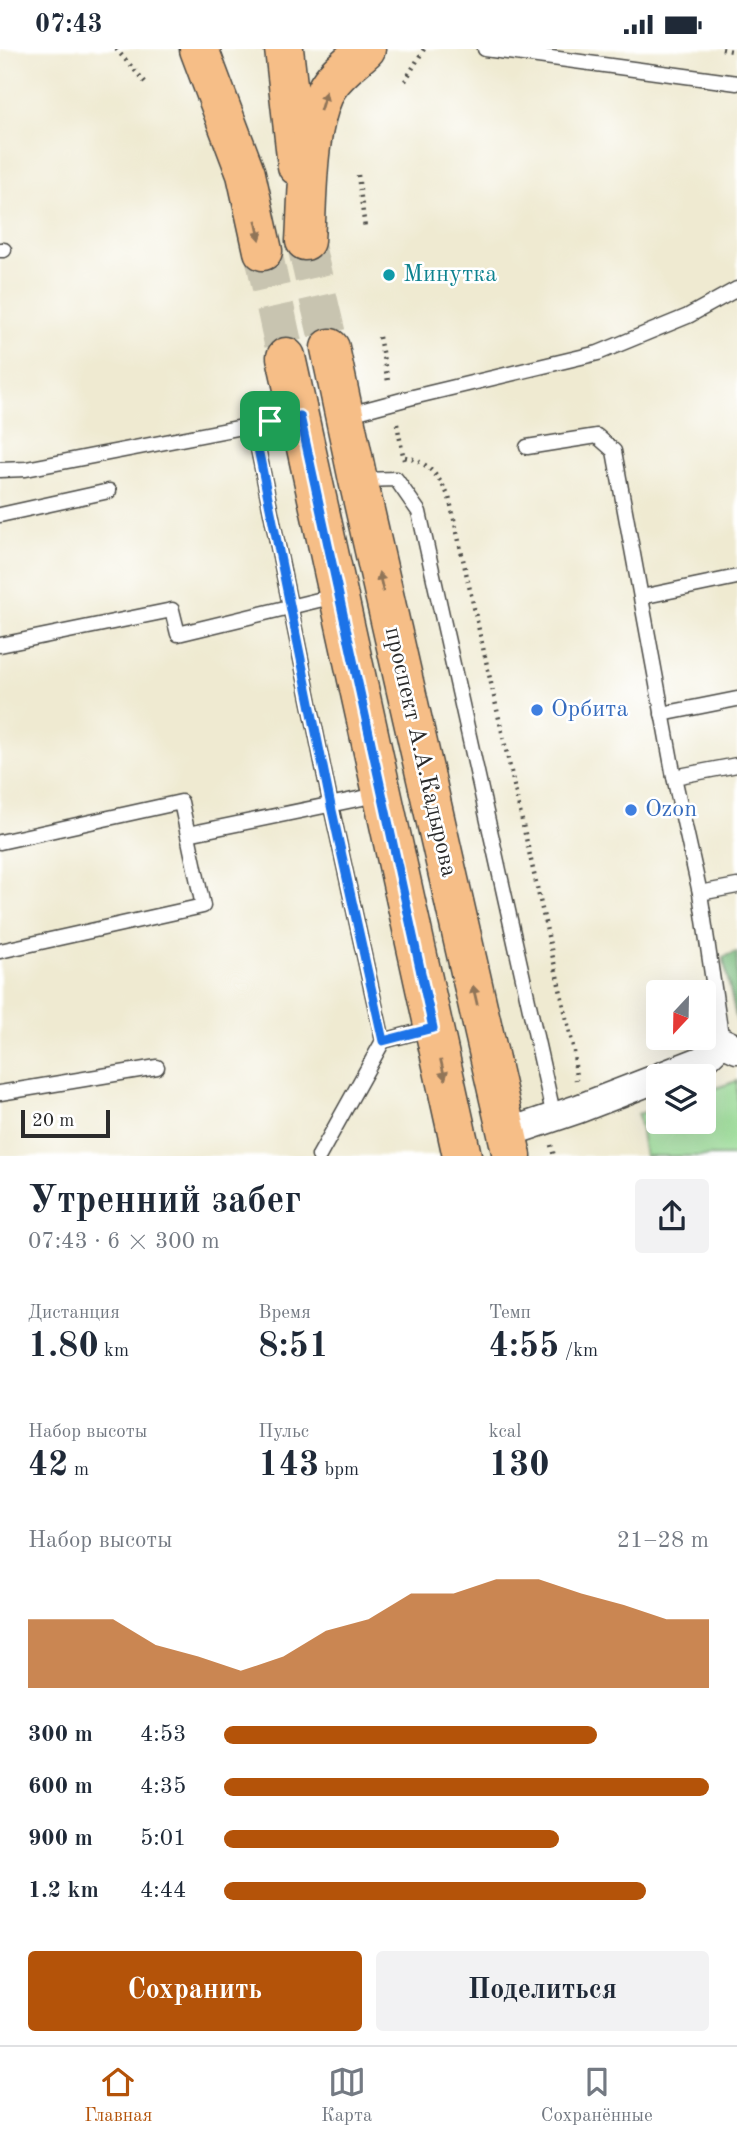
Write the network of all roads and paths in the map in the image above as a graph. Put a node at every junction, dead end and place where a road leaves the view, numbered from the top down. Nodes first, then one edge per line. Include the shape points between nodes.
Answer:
1 (116, 49) edge
2 (181, 49) edge
3 (200, 49) edge
4 (284, 49) edge
5 (366, 49) edge
6 (424, 49) edge
7 (485, 49) edge
8 (722, 49) edge
9 (737, 52) edge
10 (405, 81) dead end
11 (145, 82) dead end
12 (737, 83) edge
13 (246, 174) junction
14 (358, 175) dead end
15 (365, 227) dead end
16 (263, 251) tunnel mouth
17 (737, 289) edge
18 (330, 348) tunnel mouth
19 (286, 357) tunnel mouth
20 (300, 416) junction
21 (344, 416) junction
22 (253, 424) junction
23 (527, 447) dead end
24 (405, 457) dead end
25 (0, 470) edge
26 (358, 480) junction
27 (109, 491) dead end
28 (0, 515) edge
29 (737, 577) edge
30 (340, 594) junction
31 (641, 597) junction
32 (290, 607) junction
33 (0, 645) edge
34 (737, 699) edge
35 (662, 714) junction
36 (737, 765) edge
37 (674, 777) junction
38 (383, 794) junction
39 (331, 806) junction
40 (188, 834) junction
41 (0, 842) edge
42 (737, 886) edge
43 (700, 893) junction
44 (0, 951) edge
45 (433, 1028) junction
46 (383, 1041) junction
47 (730, 1045) edge
48 (693, 1064) edge
49 (157, 1067) dead end
50 (646, 1082) edge
51 (0, 1093) edge
52 (566, 1113) junction
53 (509, 1145) edge
54 (319, 1156) edge
55 (462, 1156) edge

1 - 11 path
2 - 13 main road
3 - 13 main road
4 -> 5 main road via 305,241 310,145 326,91
6 - 10 path
7 - 12 lane
8 - 9 path
13 -> 16 main road
14 - 15 path
17 - 21 lane via 688,316 598,353
18 - 21 main road, проспект А.А.Кадырова
19 - 20 main road, проспект А.А.Кадырова
20 - 22 lane
20 - 30 main road, проспект А.А.Кадырова
21 - 26 main road, проспект А.А.Кадырова
22 - 25 lane via 26,470
22 - 32 lane
23 - 31 lane via 597,436 614,450
24 - 52 path via 438,474 450,497 574,1051
26 - 52 lane via 396,479 419,512
53 -> 26 main road, проспект А.А.Кадырова
27 - 28 lane
29 - 31 lane
30 - 32 lane
30 - 38 main road, проспект А.А.Кадырова
31 - 35 lane
32 - 33 lane via 178,634 172,610
32 - 39 lane
34 - 35 lane
35 - 37 lane
36 - 37 lane
37 - 43 lane
38 - 39 lane
38 - 45 main road, проспект А.А.Кадырова
39 - 40 lane
39 - 46 lane
40 - 41 lane via 181,802
40 - 44 lane via 203,906
42 - 43 lane
43 - 47 lane
45 - 46 lane
45 -> 55 main road, проспект А.А.Кадырова
46 - 54 lane
47 - 48 street
49 - 51 lane
50 - 52 street
52 - 53 street

